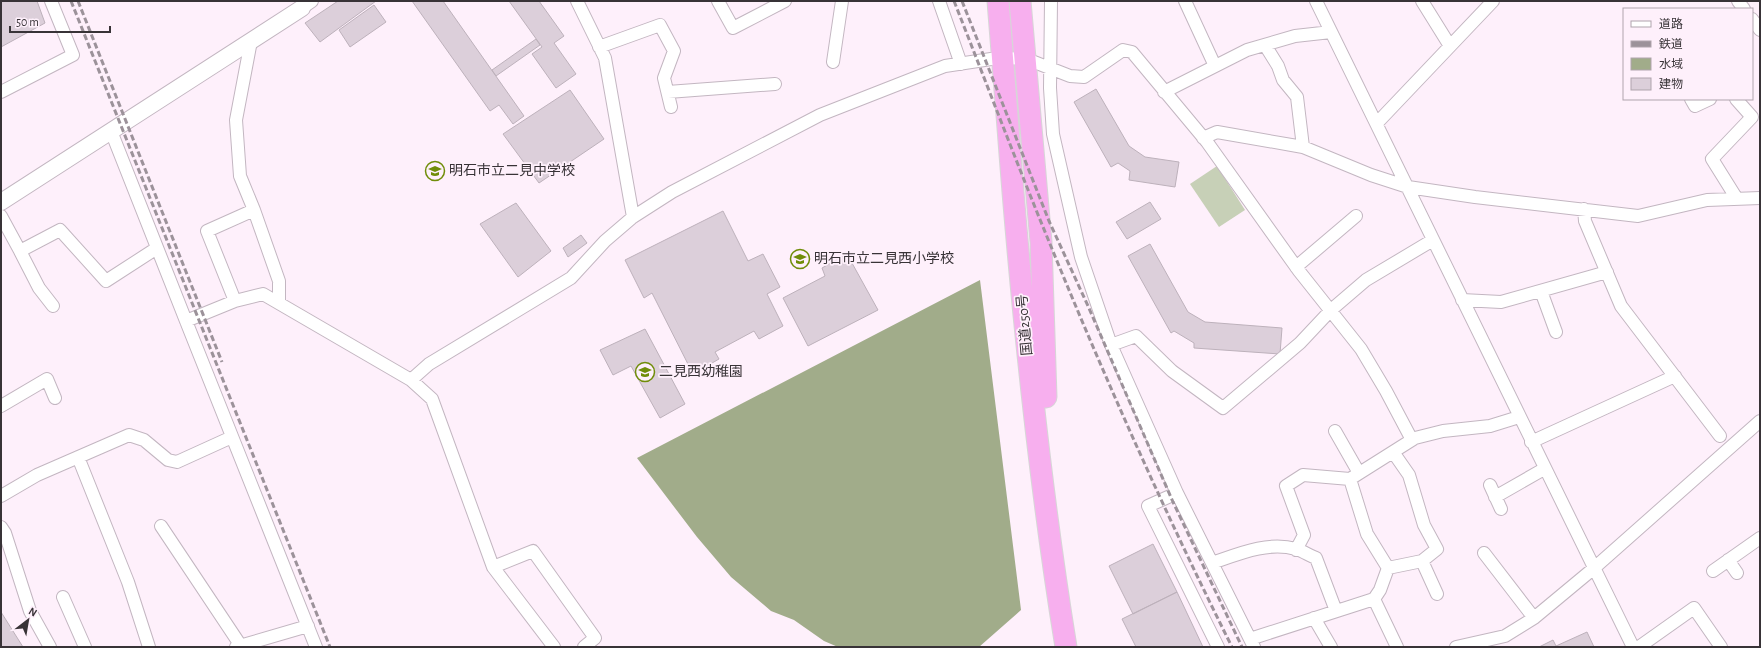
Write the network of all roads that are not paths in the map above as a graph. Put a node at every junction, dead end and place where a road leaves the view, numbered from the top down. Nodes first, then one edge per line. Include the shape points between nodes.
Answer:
1 (51, 1) edge
2 (577, 1) edge
3 (718, 1) edge
4 (784, 1) edge
5 (842, 1) edge
6 (939, 1) edge
7 (1020, 1) edge
8 (1032, 1) edge
9 (1051, 1) edge
10 (1185, 1) edge
11 (1316, 1) edge
12 (1422, 1) edge
13 (1493, 1) edge
14 (307, 4) edge
15 (996, 4) edge
16 (1753, 20) edge
17 (1760, 30) edge
18 (1331, 32) junction
19 (251, 41) junction
20 (1264, 45) junction
21 (1450, 46) junction
22 (599, 47) junction
23 (1024, 58) junction
24 (1003, 60) junction
25 (833, 62) dead end
26 (961, 64) junction
27 (1215, 66) junction
28 (1050, 68) junction
29 (775, 84) dead end
30 (1, 92) edge
31 (668, 92) junction
32 (1164, 92) junction
33 (1691, 100) edge
34 (1708, 100) edge
35 (1737, 100) edge
36 (671, 107) dead end
37 (1377, 123) junction
38 (111, 131) junction
39 (1203, 138) junction
40 (1303, 146) junction
41 (1408, 187) junction
42 (1760, 198) edge
43 (1737, 199) junction
44 (1, 202) edge
45 (1584, 209) junction
46 (254, 210) junction
47 (1, 216) edge
48 (1356, 216) dead end
49 (633, 217) junction
50 (1433, 240) junction
51 (157, 248) junction
52 (20, 251) junction
53 (1296, 267) junction
54 (1607, 272) junction
55 (1541, 291) junction
56 (1462, 300) junction
57 (234, 301) junction
58 (279, 303) junction
59 (53, 306) dead end
60 (1331, 310) junction
61 (186, 321) junction
62 (1556, 332) dead end
63 (1111, 345) junction
64 (1675, 376) junction
65 (411, 380) junction
66 (55, 398) dead end
67 (1, 406) edge
68 (1519, 417) junction
69 (1760, 420) edge
70 (1335, 431) dead end
71 (1720, 436) dead end
72 (232, 437) junction
73 (1412, 440) junction
74 (1531, 442) junction
75 (1393, 452) junction
76 (78, 457) junction
77 (1544, 469) junction
78 (1354, 476) junction
79 (1490, 485) dead end
80 (1177, 493) junction
81 (1, 496) edge
82 (1495, 497) junction
83 (1501, 509) dead end
84 (160, 526) dead end
85 (1, 527) edge
86 (1760, 538) edge
87 (1296, 550) junction
88 (1484, 553) dead end
89 (1728, 560) junction
90 (1422, 561) junction
91 (1212, 563) junction
92 (493, 567) junction
93 (1388, 568) junction
94 (1593, 568) junction
95 (1713, 571) dead end
96 (1737, 573) dead end
97 (1437, 594) dead end
98 (63, 597) dead end
99 (1374, 599) junction
100 (1336, 611) junction
101 (1314, 618) junction
102 (1534, 618) junction
103 (308, 626) junction
104 (1252, 643) edge
105 (238, 646) edge
106 (50, 647) edge
107 (85, 647) edge
108 (149, 647) edge
109 (316, 647) edge
110 (554, 647) edge
111 (584, 647) edge
112 (1066, 647) edge
113 (1081, 647) edge
114 (1218, 647) edge
115 (1331, 647) edge
116 (1397, 647) edge
117 (1456, 647) edge
118 (1632, 647) edge
119 (1639, 647) edge
120 (1721, 647) edge

1 - 30 street via 73,54
2 - 22 street
3 - 4 street via 733,28
5 - 25 street
6 - 26 street
7 - 23 highway, 国道250号
8 - 23 highway via 1033,27
9 - 28 street
10 - 27 street
11 - 18 street
12 - 21 street
13 - 21 street
14 - 19 street
15 - 24 highway, 国道250号
16 - 17 street
18 - 20 street via 1294,36
18 - 37 street
19 - 38 street
19 - 46 street via 236,120 240,176
20 - 27 street via 1247,50
20 - 40 street via 1278,66 1283,80 1297,97
21 - 37 street
22 - 31 street via 660,25 674,50 664,78
22 - 49 street via 605,58
23 - 24 street
23 - 28 street
23 - 113 highway, 国道250号 via 1041,242 1044,384 1067,568
24 - 26 street via 991,59
24 - 112 highway, 国道250号 via 1014,211 1031,384 1052,562
26 - 49 street via 945,66 820,115 672,192
27 - 32 street
28 - 32 street via 1070,76 1084,78 1123,50 1132,52
28 - 63 street via 1053,134 1060,171 1080,257
29 - 31 street
31 - 36 street
32 - 39 street
33 - 34 street via 1695,106
35 - 43 street via 1752,117 1712,159
37 - 41 street
38 - 44 street
38 - 51 street
39 - 40 street via 1216,132
39 - 53 street
40 - 41 street via 1371,175
41 - 45 street
41 - 50 street
42 - 43 street
43 - 45 street via 1707,200 1638,216
45 - 54 street via 1585,221
46 - 57 street via 207,231
46 - 58 street via 279,281
47 - 52 street
48 - 53 street
49 - 65 street via 605,241 571,278 429,364
50 - 56 street
50 - 60 street via 1366,280
51 - 52 street via 106,281 60,230
51 - 61 street
52 - 59 street via 38,288
53 - 60 street
54 - 55 street
54 - 64 street via 1621,306
55 - 56 street via 1501,302
55 - 62 street
56 - 68 street
57 - 58 street via 263,294
57 - 61 street
58 - 65 street
60 - 63 street via 1300,344 1223,408 1172,371 1136,336
60 - 73 street via 1361,349
61 - 72 street
63 - 80 street
64 - 71 street
64 - 74 street
65 - 92 street via 432,399
66 - 67 street via 47,379
68 - 73 street via 1490,426 1444,431
68 - 74 street
69 - 94 street
70 - 78 street
72 - 76 street via 177,462 168,460 144,440 130,434
72 - 103 street
73 - 75 street
74 - 77 street
75 - 78 street
75 - 90 street via 1409,475 1424,525 1437,549
76 - 81 street via 37,475
76 - 108 street via 128,582
77 - 82 street
77 - 94 street
78 - 87 street via 1303,475 1286,486 1304,535
78 - 93 street via 1367,534
79 - 82 street
80 - 91 street
80 - 114 street via 1148,506
82 - 83 street
84 - 105 street
85 - 106 street via 6,533 30,611
86 - 89 street
87 - 91 street via 1277,546 1246,551
87 - 100 street via 1316,558
88 - 102 street
89 - 95 street
89 - 96 street
90 - 93 street
90 - 97 street
91 - 104 street
92 - 110 street
92 - 111 street via 532,551 595,638
93 - 99 street
94 - 102 street
94 - 118 street
98 - 107 street
99 - 100 street
99 - 116 street
100 - 101 street
101 - 104 street
101 - 115 street
102 - 117 street via 1505,636
103 - 105 street
103 - 109 street
119 - 120 street via 1694,608

